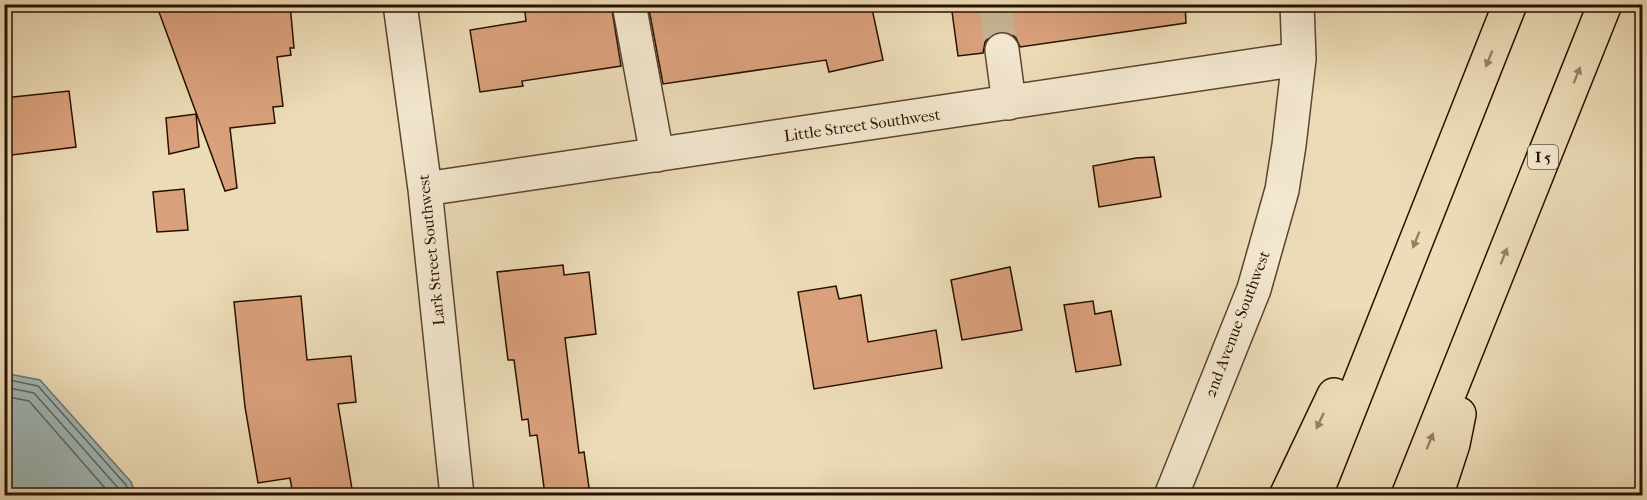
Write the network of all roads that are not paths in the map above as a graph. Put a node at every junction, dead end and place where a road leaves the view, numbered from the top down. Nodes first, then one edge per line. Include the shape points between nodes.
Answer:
1 (400, 4) edge
2 (629, 4) edge
3 (1298, 4) edge
4 (1510, 4) edge
5 (1605, 4) edge
6 (1002, 50) tunnel mouth
7 (1299, 59) junction
8 (1009, 103) junction
9 (657, 155) junction
10 (425, 189) junction
11 (1401, 279) junction
12 (1482, 310) junction
13 (457, 495) edge
14 (1170, 495) edge
15 (1286, 495) edge
16 (1315, 495) edge
17 (1408, 495) edge
18 (1436, 495) edge

1 - 10 street, Lark Street Southwest
2 - 9 street
3 - 7 street, 2nd Avenue Southwest
4 -> 11 highway
12 -> 5 highway, I 5
6 - 8 street
7 - 8 street, Little Street Southwest
7 - 14 street, 2nd Avenue Southwest via 1282,190 1269,240 1254,289
8 - 9 street, Little Street Southwest
9 - 10 street, Little Street Southwest
10 - 13 street, Lark Street Southwest
11 -> 15 highway via 1328,405
11 - 16 highway
17 -> 12 highway, I 5
12 - 18 highway via 1453,444

